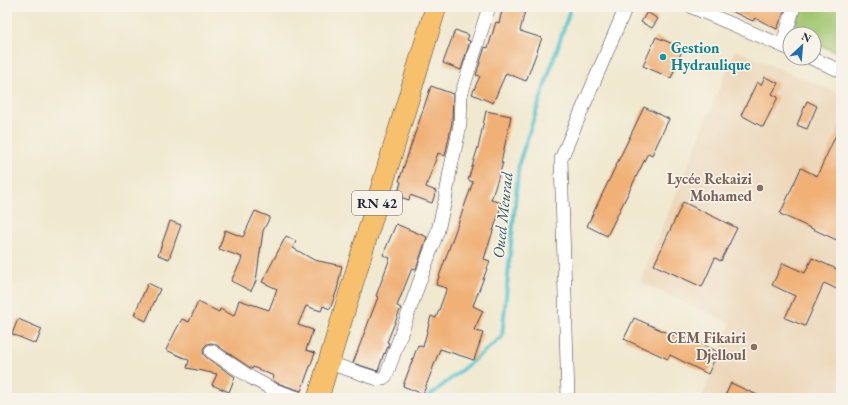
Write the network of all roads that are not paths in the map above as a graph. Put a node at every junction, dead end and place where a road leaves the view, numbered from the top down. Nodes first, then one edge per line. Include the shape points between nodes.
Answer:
1 (436, 7) edge
2 (489, 7) edge
3 (626, 7) edge
4 (692, 7) edge
5 (794, 7) edge
6 (790, 26) edge
7 (782, 45) edge
8 (822, 63) edge
9 (841, 71) edge
10 (211, 351) dead end
11 (329, 363) junction
12 (298, 398) edge
13 (318, 398) edge
14 (568, 398) edge

1 - 11 main road, RN 42
2 - 11 street via 461,95 460,124 438,230 386,376 378,379
3 - 14 street via 562,159
4 - 7 street
5 - 6 street
8 - 9 street
10 - 12 street via 274,390
11 - 13 main road, RN 42

